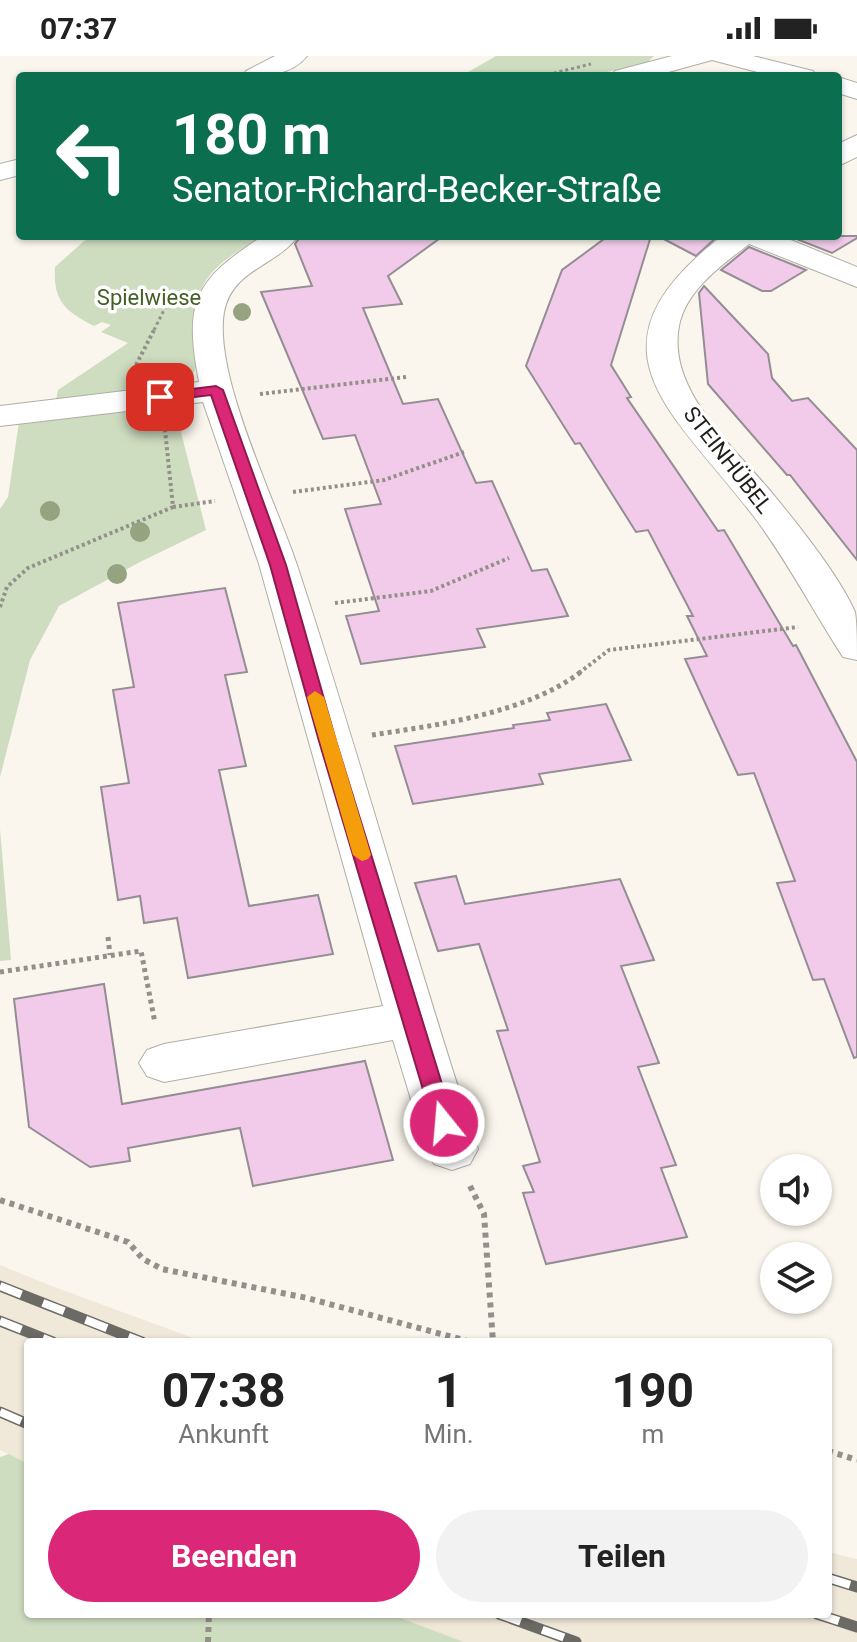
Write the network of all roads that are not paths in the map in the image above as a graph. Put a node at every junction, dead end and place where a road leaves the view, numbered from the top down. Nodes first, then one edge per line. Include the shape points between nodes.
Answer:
1 (294, 56) edge
2 (702, 56) edge
3 (722, 56) edge
4 (263, 72) edge
5 (640, 72) edge
6 (788, 72) edge
7 (277, 240) edge
8 (736, 240) edge
9 (765, 240) edge
10 (857, 278) edge
11 (218, 395) junction
12 (0, 416) edge
13 (850, 635) edge
14 (411, 1019) junction
15 (164, 1063) road end
16 (452, 1149) road end

1 - 4 street
2 - 5 street
3 - 6 street
7 - 11 street via 221,283 209,309 206,335
8 - 13 street, STEINHÜBEL via 687,282 671,304 662,329 663,358 676,393 766,508
9 - 10 street
11 - 12 street
11 - 14 street via 290,609
14 - 15 street
14 - 16 street

